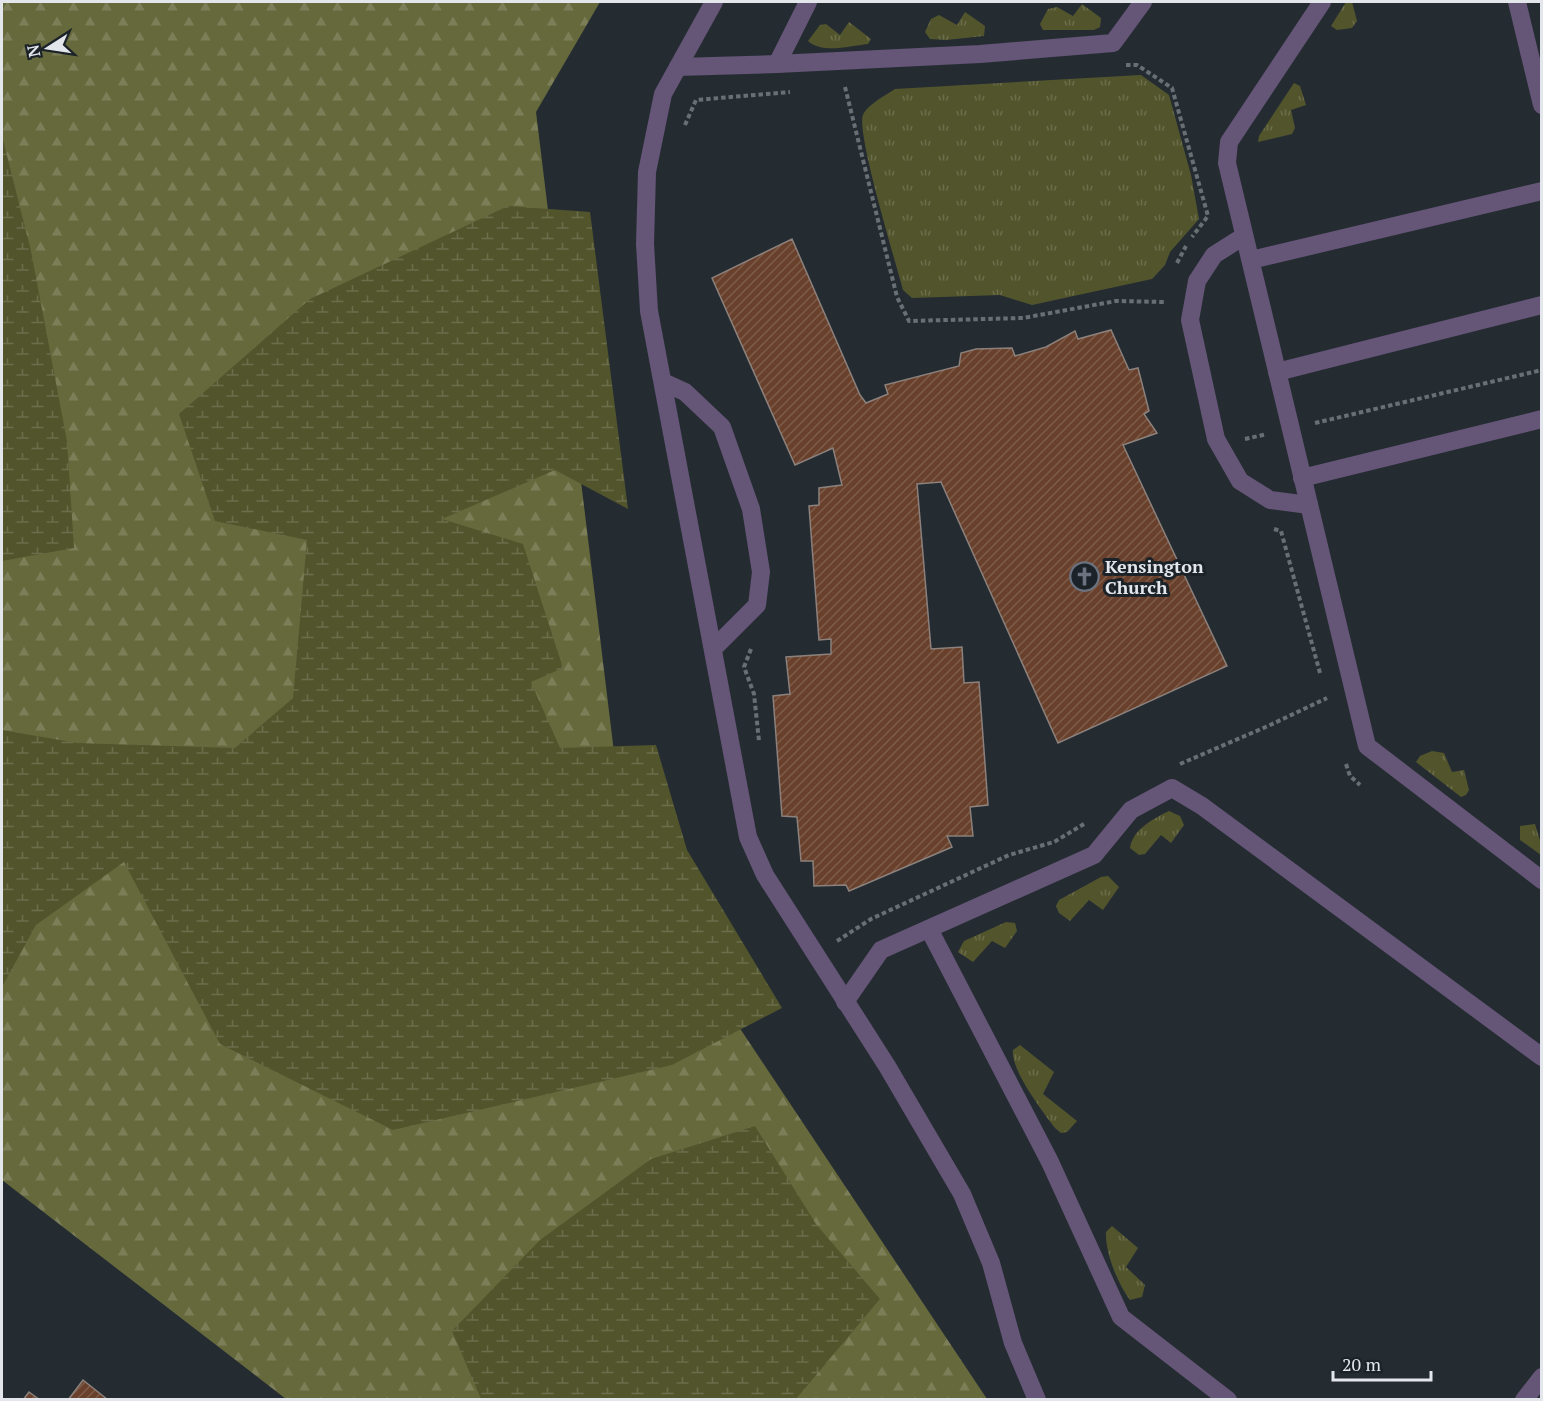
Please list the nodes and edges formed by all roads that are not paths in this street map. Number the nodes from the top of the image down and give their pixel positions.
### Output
1 (714, 2) edge
2 (808, 2) edge
3 (1143, 2) edge
4 (1322, 2) edge
5 (1517, 2) edge
6 (777, 64) junction
7 (678, 67) junction
8 (1542, 105) edge
9 (1542, 191) edge
10 (1244, 236) junction
11 (1251, 260) junction
12 (1542, 304) edge
13 (1277, 372) junction
14 (663, 382) junction
15 (1542, 419) edge
16 (1302, 478) junction
17 (1309, 505) junction
18 (713, 649) junction
19 (1542, 880) edge
20 (929, 928) junction
21 (845, 1002) junction
22 (1542, 1057) edge
23 (1037, 1400) edge
24 (1228, 1400) edge

1 - 7 lane
2 - 6 lane
3 - 6 lane
4 - 10 lane
5 - 8 lane
6 - 7 lane
7 - 14 lane
9 - 11 lane
10 - 11 lane
10 - 17 lane
11 - 13 lane
12 - 13 lane
13 - 16 lane
14 - 18 lane
14 - 18 lane
15 - 16 lane
16 - 17 lane
17 - 19 lane
18 - 21 lane
20 - 21 lane
20 - 22 lane
20 - 24 lane
21 - 23 lane

